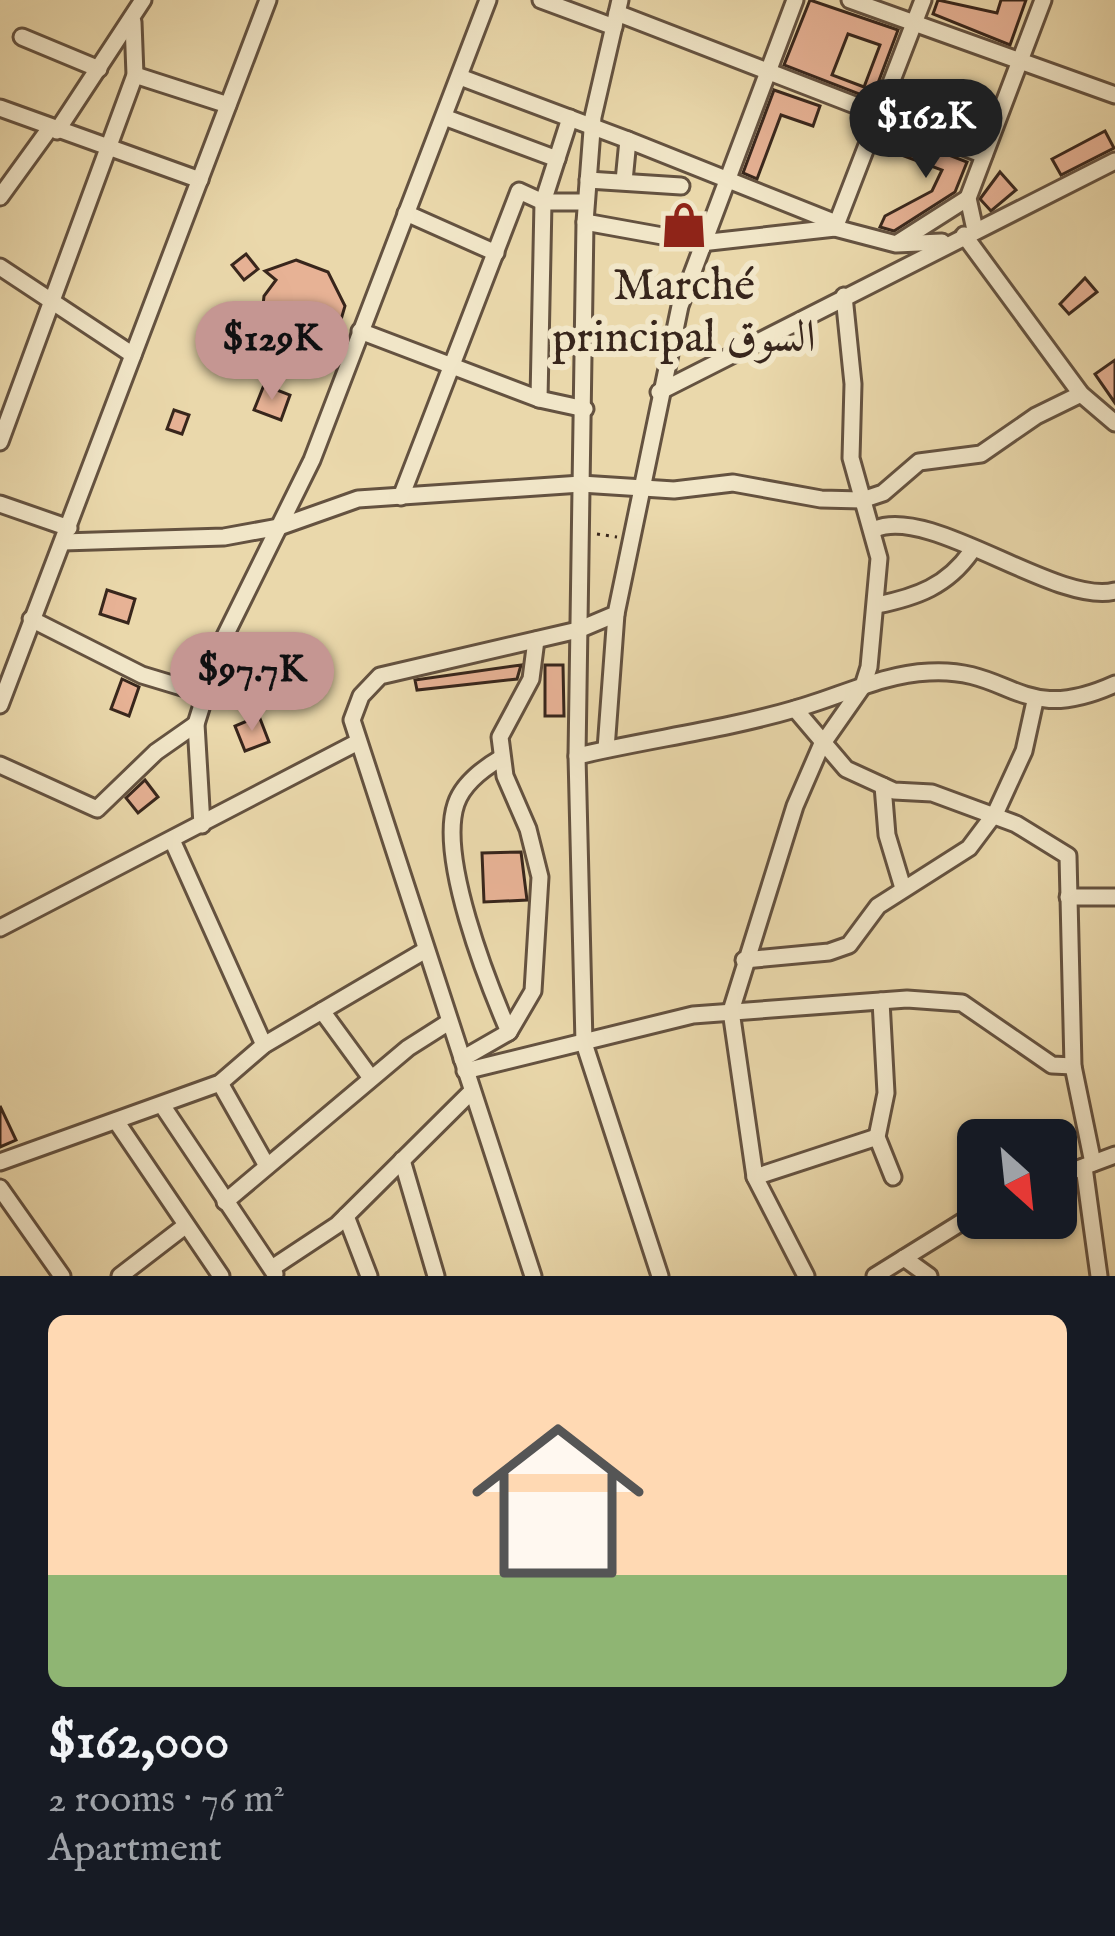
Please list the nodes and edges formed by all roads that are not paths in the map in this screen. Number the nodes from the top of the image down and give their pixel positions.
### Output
1 (143, 0) edge
2 (268, 0) edge
3 (488, 0) edge
4 (541, 0) edge
5 (795, 0) edge
6 (850, 0) edge
7 (923, 0) edge
8 (1043, 0) edge
9 (617, 13) edge
10 (133, 22) junction
11 (914, 24) junction
12 (22, 37) dead end
13 (1021, 57) junction
14 (99, 69) junction
15 (768, 73) junction
16 (135, 75) junction
17 (460, 76) junction
18 (1115, 95) edge
19 (228, 105) junction
20 (0, 108) edge
21 (878, 115) junction
22 (444, 117) junction
23 (570, 118) junction
24 (592, 126) junction
25 (54, 129) junction
26 (628, 140) junction
27 (108, 147) junction
28 (984, 155) junction
29 (557, 158) junction
30 (1115, 161) edge
31 (727, 178) junction
32 (200, 180) junction
33 (588, 180) junction
34 (624, 181) junction
35 (680, 186) dead end
36 (0, 197) edge
37 (968, 198) junction
38 (543, 202) junction
39 (586, 202) junction
40 (406, 213) junction
41 (585, 222) junction
42 (836, 226) junction
43 (964, 236) junction
44 (701, 243) junction
45 (896, 244) junction
46 (496, 253) junction
47 (0, 267) edge
48 (844, 296) junction
49 (54, 298) junction
50 (360, 331) junction
51 (133, 355) junction
52 (453, 369) junction
53 (0, 381) edge
54 (18, 391) junction
55 (659, 392) junction
56 (1081, 394) junction
57 (539, 399) junction
58 (585, 409) junction
59 (1113, 418) edge
60 (0, 442) edge
61 (581, 484) junction
62 (640, 488) junction
63 (401, 496) junction
64 (862, 500) junction
65 (0, 504) edge
66 (279, 527) junction
67 (874, 530) junction
68 (66, 535) junction
69 (971, 552) junction
70 (1115, 591) edge
71 (877, 604) junction
72 (616, 614) junction
73 (31, 619) junction
74 (578, 630) junction
75 (536, 640) junction
76 (1115, 684) edge
77 (862, 686) junction
78 (205, 694) junction
79 (1035, 701) junction
80 (0, 705) edge
81 (795, 710) junction
82 (196, 724) junction
83 (356, 743) junction
84 (820, 746) junction
85 (606, 749) junction
86 (577, 757) junction
87 (501, 758) junction
88 (0, 764) edge
89 (883, 786) junction
90 (993, 817) junction
91 (202, 825) junction
92 (172, 841) junction
93 (903, 888) junction
94 (1068, 897) junction
95 (1115, 897) edge
96 (0, 928) edge
97 (424, 952) junction
98 (744, 960) junction
99 (881, 1001) junction
100 (322, 1011) junction
101 (731, 1011) junction
102 (449, 1022) junction
103 (509, 1032) junction
104 (584, 1043) junction
105 (265, 1045) junction
106 (464, 1065) junction
107 (1073, 1066) junction
108 (371, 1078) junction
109 (220, 1083) junction
110 (472, 1091) junction
111 (161, 1105) junction
112 (116, 1121) junction
113 (877, 1137) junction
114 (1115, 1156) edge
115 (402, 1160) junction
116 (0, 1162) edge
117 (1089, 1165) junction
118 (267, 1166) junction
119 (1077, 1169) edge
120 (893, 1177) dead end
121 (755, 1178) junction
122 (0, 1188) edge
123 (225, 1202) junction
124 (346, 1216) junction
125 (957, 1225) edge
126 (185, 1226) junction
127 (904, 1258) junction
128 (274, 1272) edge
129 (62, 1276) edge
130 (120, 1276) edge
131 (221, 1276) edge
132 (369, 1276) edge
133 (436, 1276) edge
134 (533, 1276) edge
135 (660, 1276) edge
136 (806, 1276) edge
137 (875, 1276) edge
138 (928, 1276) edge
139 (1100, 1276) edge

1 - 10 street
2 - 19 street
3 - 17 street
4 - 9 street
5 - 15 street
6 - 11 street
7 - 11 street
8 - 13 street
9 - 15 street
9 - 24 street
10 - 14 street
10 - 16 street
11 - 13 street
11 - 21 street
12 - 14 street
13 - 18 street
13 - 28 street
14 - 25 street
15 - 21 street
15 - 31 street
16 - 19 street
16 - 27 street
17 - 22 street
17 - 23 street
19 - 32 street
20 - 25 street
21 - 28 street
21 - 42 street
22 - 29 street
22 - 40 street
23 - 24 street
23 - 29 street
24 - 26 street
24 - 33 street
25 - 27 street
25 - 36 street
26 - 31 street
26 - 34 street
27 - 32 street
27 - 49 street
28 - 37 street
29 - 38 street
30 - 43 street
31 - 42 street
31 - 44 street
32 - 51 street
33 - 34 street
33 - 39 street
34 - 35 street
37 - 43 street
37 - 45 street
38 - 39 street
38 - 46 street
38 - 57 street
39 - 41 street
40 - 46 street
40 - 50 street
41 - 44 street
41 - 58 street
42 - 44 street
42 - 45 street
43 - 45 street
43 - 48 street
43 - 56 street
44 - 55 street
46 - 52 street
47 - 49 street
48 - 55 street
48 - 64 street
49 - 51 street
49 - 54 street
50 - 52 street
50 - 66 street
51 - 68 street
52 - 57 street
52 - 63 street
53 - 54 street
54 - 60 street
55 - 62 street
56 - 59 street
56 - 64 street
57 - 58 street
58 - 61 street
61 - 62 street
61 - 63 street
61 - 74 street
62 - 64 street
62 - 72 street
63 - 66 street
64 - 67 street
65 - 68 street
66 - 68 street
66 - 78 street
67 - 69 street
67 - 71 street
68 - 73 street
69 - 70 street
69 - 71 street
71 - 77 street
72 - 74 street
72 - 85 street
73 - 78 street
73 - 80 street
74 - 75 street
74 - 86 street
75 - 83 street
75 - 87 street
76 - 79 street
77 - 79 street
77 - 81 street
77 - 84 street
78 - 82 street
79 - 90 street
81 - 84 street
81 - 85 street
82 - 88 street
82 - 91 street
83 - 91 street
83 - 97 street
84 - 89 street
84 - 98 street
85 - 86 street
86 - 104 street
87 - 103 street
87 - 103 street
89 - 90 street
89 - 93 street
90 - 93 street
90 - 94 street
91 - 92 street
92 - 96 street
92 - 105 street
93 - 98 street
94 - 95 street
94 - 107 street
97 - 100 street
97 - 102 street
98 - 101 street
99 - 101 street
99 - 107 street
99 - 113 street
100 - 105 street
100 - 108 street
101 - 104 street
101 - 121 street
102 - 106 street
102 - 108 street
103 - 106 street
104 - 106 street
104 - 135 street
105 - 109 street
106 - 110 street
107 - 117 street
108 - 118 street
109 - 111 street
109 - 118 street
110 - 115 street
110 - 134 street
111 - 112 street
111 - 123 street
112 - 116 street
112 - 126 street
113 - 120 street
113 - 121 street
114 - 117 street
115 - 124 street
115 - 133 street
117 - 119 street
117 - 139 street
118 - 123 street
121 - 136 street
122 - 129 street
123 - 128 street
124 - 128 street
124 - 132 street
125 - 127 street
126 - 130 street
126 - 131 street
127 - 137 street
127 - 138 street

